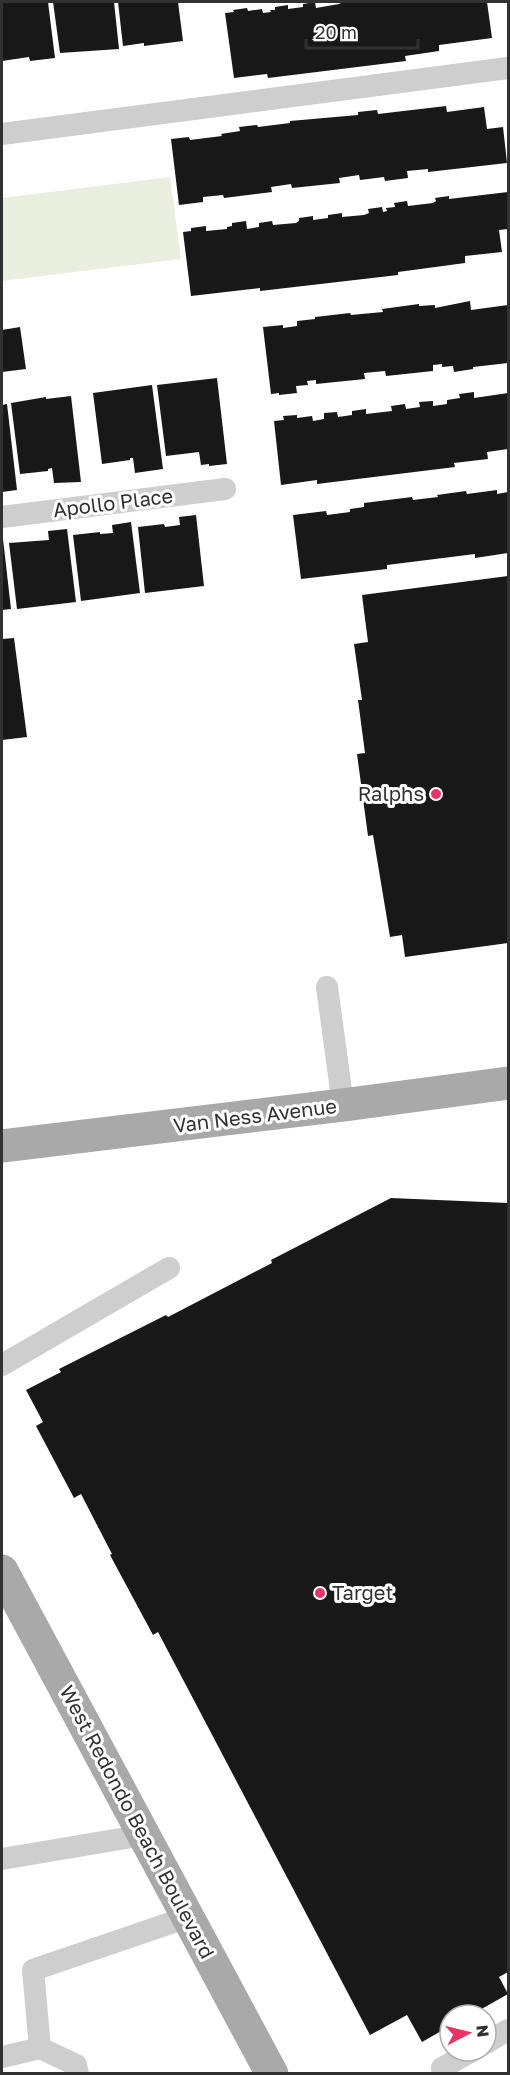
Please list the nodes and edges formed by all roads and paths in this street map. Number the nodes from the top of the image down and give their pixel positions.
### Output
1 (508, 68) edge
2 (2, 134) edge
3 (225, 489) dead end
4 (2, 517) edge
5 (327, 987) dead end
6 (508, 1083) edge
7 (343, 1105) junction
8 (2, 1146) edge
9 (168, 1268) dead end
10 (2, 1365) edge
11 (6, 1587) edge
12 (144, 1835) junction
13 (2, 1859) edge
14 (188, 1917) junction
15 (40, 2048) junction
16 (2, 2057) edge
17 (451, 2063) edge
18 (442, 2068) dead end
19 (78, 2073) edge
20 (272, 2073) edge

1 - 2 lane
3 - 4 lane, Apollo Place
5 - 7 lane
6 - 7 main road, Van Ness Avenue
7 - 8 main road, Van Ness Avenue
9 - 10 lane
11 - 12 main road, West Redondo Beach Boulevard
12 - 13 lane
12 - 14 main road, West Redondo Beach Boulevard
14 - 15 lane
14 - 20 main road, West Redondo Beach Boulevard
15 - 16 lane
15 - 19 lane
17 - 18 lane

